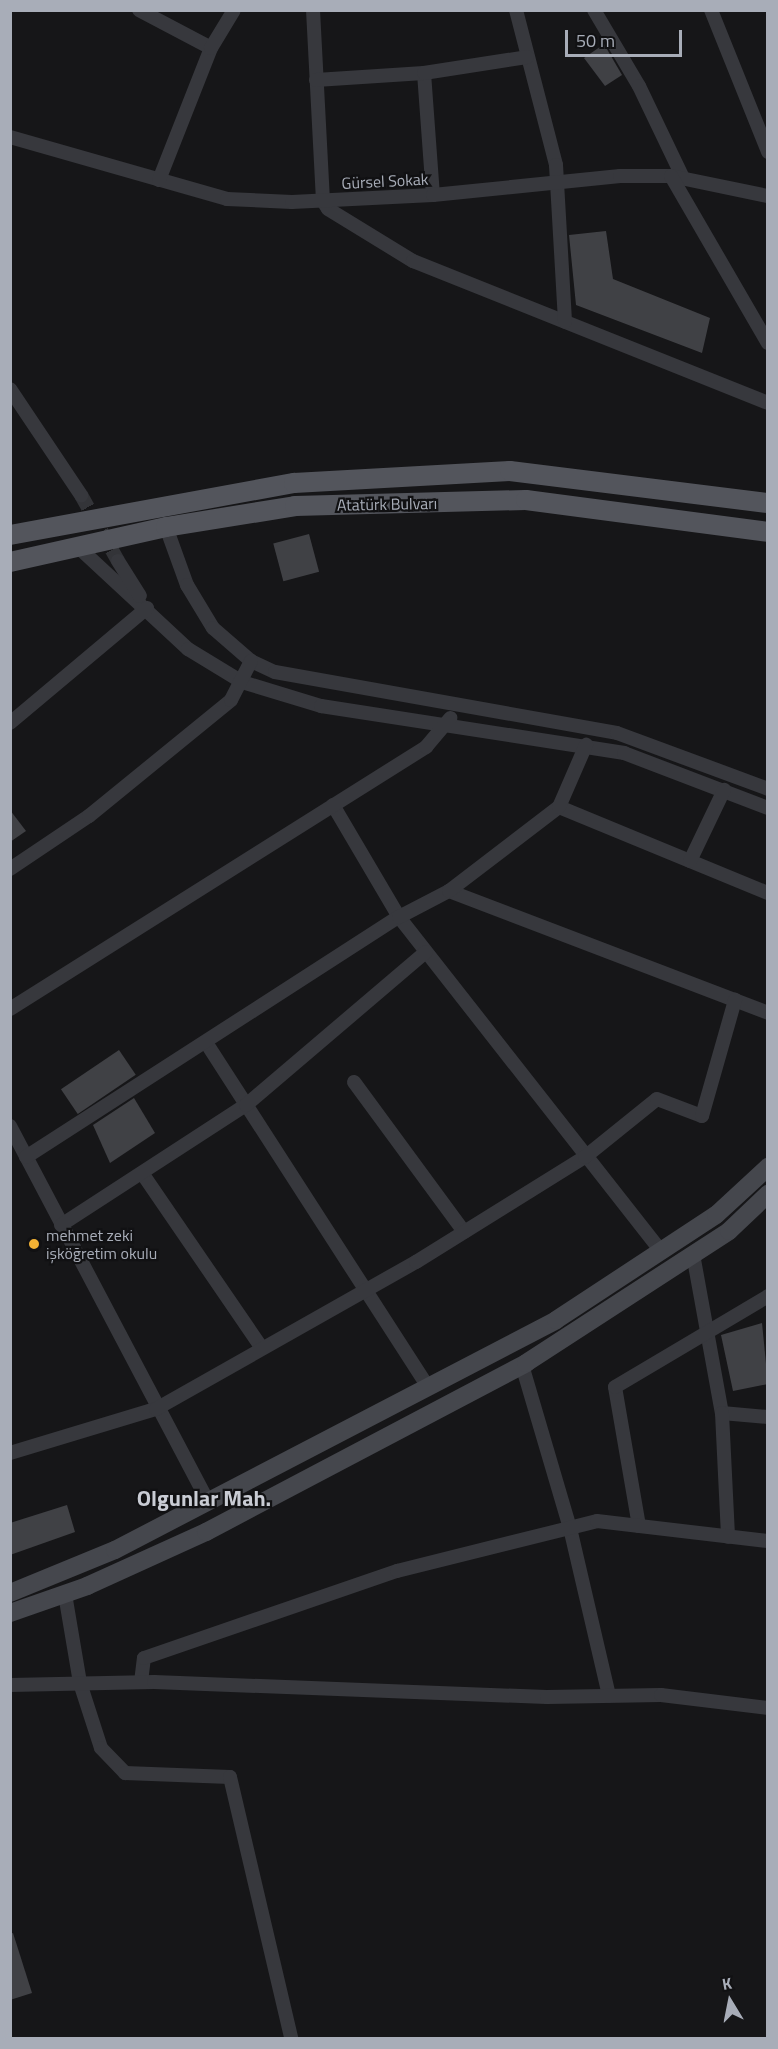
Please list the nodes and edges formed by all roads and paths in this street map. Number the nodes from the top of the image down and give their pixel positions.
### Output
1 (140, 10) edge
2 (234, 10) edge
3 (313, 10) edge
4 (516, 10) edge
5 (594, 10) edge
6 (711, 10) edge
7 (211, 48) junction
8 (527, 57) junction
9 (424, 73) junction
10 (316, 80) junction
11 (10, 137) edge
12 (768, 152) edge
13 (677, 177) junction
14 (159, 180) junction
15 (555, 185) junction
16 (433, 195) junction
17 (768, 196) edge
18 (323, 201) junction
19 (565, 322) junction
20 (768, 343) edge
21 (10, 388) edge
22 (768, 403) edge
23 (81, 495) tunnel mouth
24 (768, 503) edge
25 (166, 527) junction
26 (768, 532) edge
27 (10, 535) edge
28 (76, 545) junction
29 (118, 561) tunnel mouth
30 (10, 562) edge
31 (147, 608) junction
32 (251, 661) junction
33 (242, 682) junction
34 (455, 706) junction
35 (10, 723) edge
36 (447, 724) junction
37 (586, 745) junction
38 (768, 789) edge
39 (724, 790) junction
40 (333, 805) junction
41 (559, 807) junction
42 (768, 808) edge
43 (690, 861) junction
44 (10, 869) edge
45 (449, 891) junction
46 (768, 893) edge
47 (399, 917) junction
48 (426, 952) junction
49 (735, 1000) junction
50 (10, 1009) edge
51 (768, 1013) edge
52 (207, 1044) junction
53 (354, 1082) dead end
54 (246, 1105) junction
55 (10, 1126) edge
56 (26, 1157) junction
57 (585, 1157) junction
58 (768, 1167) edge
59 (142, 1173) junction
60 (768, 1194) edge
61 (61, 1225) junction
62 (464, 1232) junction
63 (661, 1251) junction
64 (693, 1254) junction
65 (364, 1291) junction
66 (768, 1296) edge
67 (706, 1330) junction
68 (262, 1348) junction
69 (522, 1365) junction
70 (429, 1388) junction
71 (156, 1409) junction
72 (722, 1413) junction
73 (768, 1417) edge
74 (10, 1453) edge
75 (209, 1503) junction
76 (639, 1526) junction
77 (570, 1528) junction
78 (728, 1537) junction
79 (768, 1541) edge
80 (10, 1593) edge
81 (65, 1594) junction
82 (10, 1613) edge
83 (141, 1682) junction
84 (80, 1683) junction
85 (10, 1685) edge
86 (609, 1696) junction
87 (768, 1708) edge
88 (291, 2038) edge

1 - 7 street
2 - 7 street
3 - 10 street
4 - 8 street
5 - 13 street
6 - 12 street
7 - 14 street
8 - 9 street
8 - 15 street
9 - 10 street
9 - 16 street
10 - 18 street
11 - 14 street, Gürsel Sokak
13 - 15 street, Gürsel Sokak
13 - 17 street, Gürsel Sokak
13 - 20 street
14 - 18 street, Gürsel Sokak
15 - 16 street, Gürsel Sokak
15 - 19 street
16 - 18 street, Gürsel Sokak
18 - 19 street
19 - 22 street
21 - 23 street
24 - 27 main road, Atatürk Bulvarı
25 - 26 main road, Atatürk Bulvarı
25 - 28 main road, Atatürk Bulvarı
25 - 32 street
28 - 30 main road, Atatürk Bulvarı
28 - 31 street
29 - 31 street
31 - 33 street
31 - 35 street
32 - 33 street
32 - 34 street
33 - 36 street
33 - 44 street
34 - 36 street
34 - 38 street
36 - 37 street
36 - 40 street
37 - 39 street
37 - 41 street
39 - 42 street
39 - 43 street
40 - 47 street
40 - 50 street
41 - 43 street
41 - 45 street
43 - 46 street
45 - 47 street
45 - 49 street
47 - 48 street
47 - 52 street
48 - 54 street
48 - 57 street
49 - 51 street
49 - 57 street
52 - 54 street
52 - 56 street
53 - 62 street
54 - 59 street
54 - 65 street
55 - 56 street
56 - 61 street
57 - 62 street
57 - 63 street
58 - 63 main road
59 - 61 street
59 - 68 street
60 - 64 main road
61 - 71 street
62 - 65 street
63 - 70 main road
64 - 67 street
64 - 69 main road
65 - 68 street
65 - 70 street
66 - 67 street
67 - 72 street
67 - 76 street
68 - 71 street
69 - 77 street
69 - 81 main road
70 - 75 main road
71 - 74 street
71 - 75 street
72 - 73 street
72 - 78 street
75 - 80 main road
76 - 77 street
76 - 78 street
77 - 83 street
77 - 86 street
78 - 79 street
81 - 82 main road
81 - 84 street
83 - 84 street
83 - 86 street
84 - 85 street
84 - 88 street
86 - 87 street

